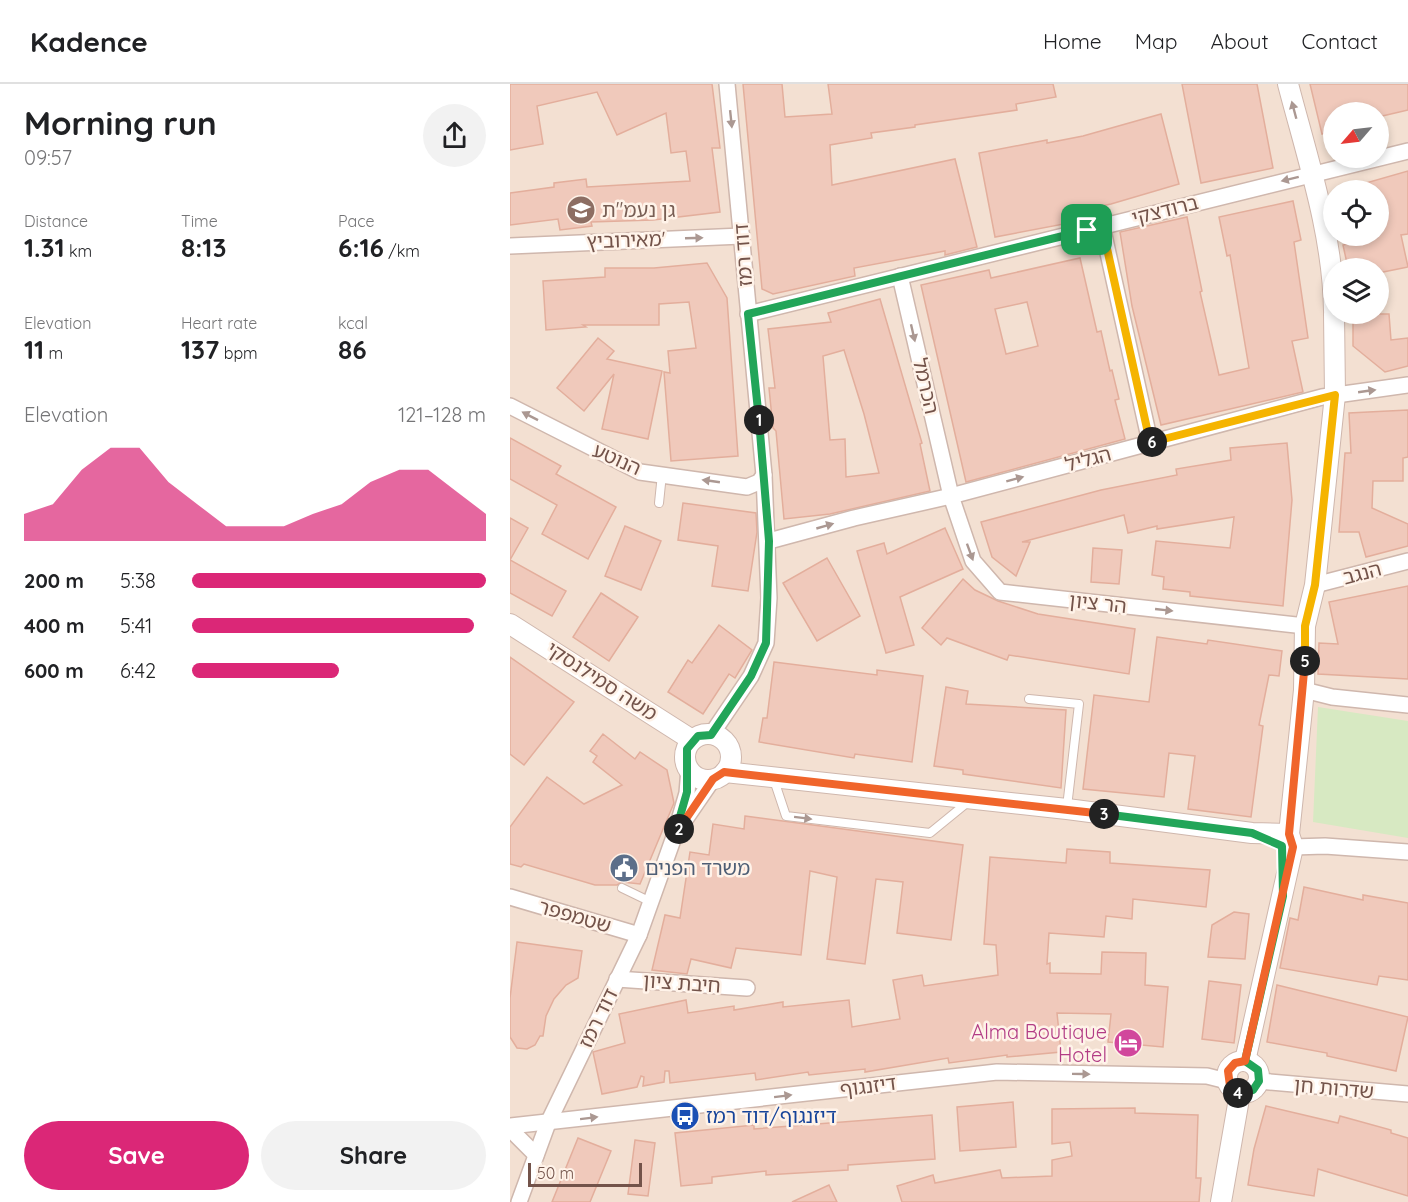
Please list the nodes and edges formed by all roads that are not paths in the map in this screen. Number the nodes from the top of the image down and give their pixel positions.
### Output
1 (727, 84) edge
2 (1288, 84) edge
3 (1408, 151) edge
4 (1312, 174) junction
5 (1102, 226) junction
6 (742, 236) junction
7 (510, 246) edge
8 (1328, 258) edge
9 (900, 276) junction
10 (748, 314) junction
11 (1334, 324) edge
12 (1408, 385) edge
13 (1335, 395) junction
14 (510, 406) edge
15 (1150, 442) junction
16 (662, 474) junction
17 (764, 475) junction
18 (951, 496) junction
19 (659, 502) dead end
20 (769, 541) junction
21 (1408, 561) edge
22 (1315, 585) junction
23 (510, 624) edge
24 (1305, 626) junction
25 (1304, 690) junction
26 (1029, 699) dead end
27 (1408, 705) edge
28 (701, 738) junction
29 (689, 769) junction
30 (719, 776) junction
31 (773, 776) junction
32 (972, 798) junction
33 (1067, 809) junction
34 (675, 834) junction
35 (1288, 843) junction
36 (1408, 852) edge
37 (622, 888) dead end
38 (510, 897) edge
39 (651, 902) junction
40 (639, 935) junction
41 (617, 979) junction
42 (747, 988) dead end
43 (1245, 1061) junction
44 (1259, 1081) junction
45 (1234, 1087) junction
46 (1408, 1094) edge
47 (548, 1123) junction
48 (510, 1127) edge
49 (536, 1155) junction
50 (519, 1202) edge
51 (1221, 1202) edge

1 -> 6 street, דוד רמז
4 -> 2 street
3 - 4 street, ברודצקי
4 -> 5 street, ברודצקי
4 - 8 street
5 - 9 street, ברודצקי
5 - 15 street
7 -> 6 street, מאירוביץ'
6 - 10 street, דוד רמז
9 - 10 street, ברודצקי
9 -> 18 street, הכרמל
10 - 17 street, דוד רמז
11 - 13 street
13 -> 12 street, הגליל
13 - 15 street, הגליל
13 - 22 street
16 -> 14 street, הנוטע
18 -> 15 street, הגליל
17 -> 16 street, הנוטע
16 - 19 lane
17 - 20 street, דוד רמז
20 -> 18 street, הגליל
18 -> 24 street, הר ציון
20 - 28 street, דוד רמז
21 - 22 street, הנגב
22 - 24 street
23 - 28 street, משה סמילנסקי
24 - 25 street
25 - 27 street
25 - 35 street
26 - 33 lane
28 - 29 street
28 - 30 street
29 - 30 street
29 - 34 street, דוד רמז
30 - 31 street
30 - 34 street, דוד רמז
31 - 32 street
31 -> 32 lane
32 - 33 street
33 - 35 street
34 - 39 street, דוד רמז
35 - 36 street
35 - 43 street
37 - 39 lane
38 - 40 street, שטמפפר
39 - 40 street, דוד רמז
40 - 41 street, דוד רמז
41 - 42 street, חיבת ציון
41 - 47 street, דוד רמז
43 - 44 street
43 - 45 street
44 - 45 street
44 - 46 street, שדרות חן
47 -> 45 street, דיזנגוף
45 - 51 street
47 - 48 street, דיזנגוף
47 - 49 street, דוד רמז
48 - 49 street
49 - 50 street, דוד רמז

